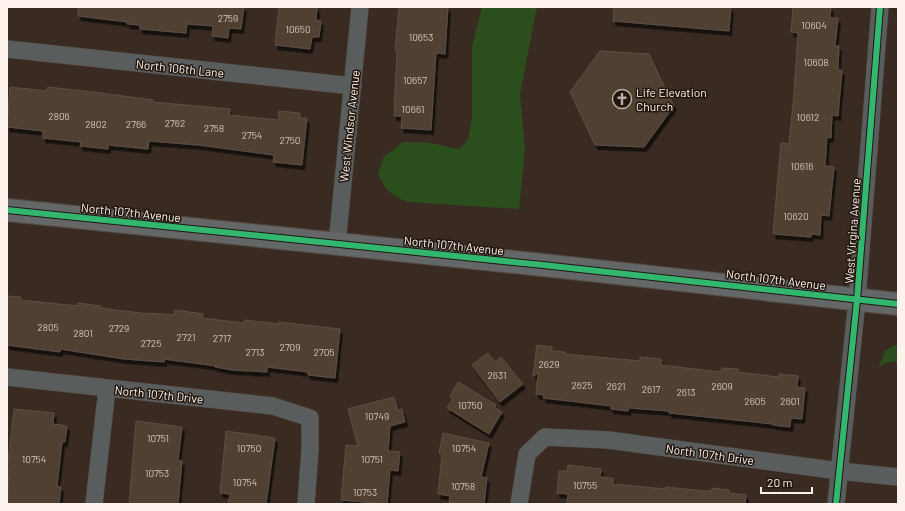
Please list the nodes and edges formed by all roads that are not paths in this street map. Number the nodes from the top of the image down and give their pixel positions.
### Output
1 (360, 7) edge
2 (880, 7) edge
3 (7, 49) edge
4 (353, 86) junction
5 (7, 210) edge
6 (337, 244) junction
7 (857, 300) junction
8 (898, 304) edge
9 (7, 377) edge
10 (107, 389) junction
11 (839, 471) junction
12 (898, 477) edge
13 (94, 504) edge
14 (306, 504) edge
15 (519, 504) edge
16 (836, 504) edge

1 - 4 street, West Windsor Avenue
2 - 7 street, West Virgina Avenue
3 - 4 street, North 106th Lane
4 - 6 street, West Windsor Avenue
5 - 6 main road, North 107th Avenue
6 - 7 main road, North 107th Avenue
7 - 8 main road, North 107th Avenue
7 - 11 street, West Virgina Avenue
9 - 10 street, North 107th Drive
10 - 13 street
10 - 14 street, North 107th Drive
11 - 12 street, North 107th Drive
11 - 15 street, North 107th Drive
11 - 16 street, West Virgina Avenue

